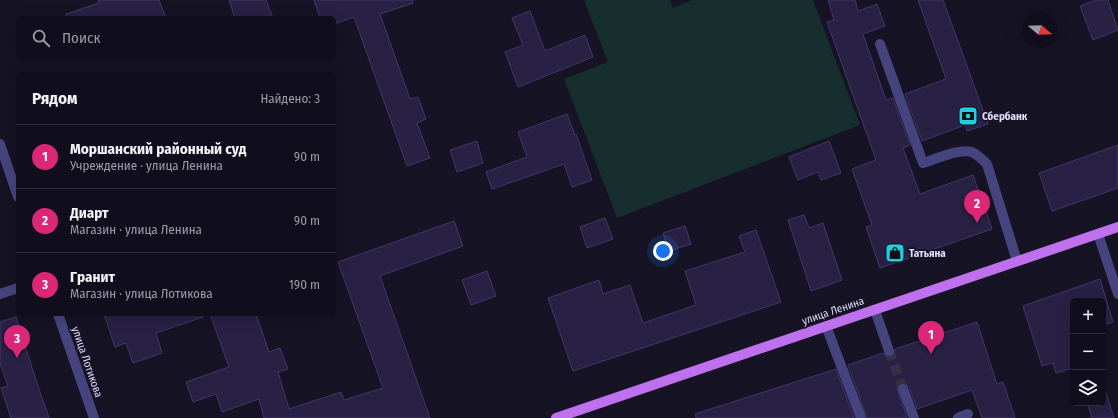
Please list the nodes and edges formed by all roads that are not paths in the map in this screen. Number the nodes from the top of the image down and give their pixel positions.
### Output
1 (880, 44) dead end
2 (0, 144) edge
3 (3, 166) edge
4 (16, 193) edge
5 (1118, 227) edge
6 (1098, 234) junction
7 (1017, 261) junction
8 (16, 289) edge
9 (0, 294) edge
10 (1118, 294) edge
11 (875, 310) junction
12 (59, 316) edge
13 (826, 326) junction
14 (889, 351) tunnel mouth
15 (903, 389) tunnel mouth
16 (968, 414) dead end
17 (94, 418) edge
18 (556, 418) edge
19 (861, 418) edge
20 (914, 418) edge
21 (958, 418) edge

1 - 7 street
2 - 3 street
3 - 4 street
5 - 6 main road, улица Ленина
6 - 7 main road, улица Ленина
6 - 10 street
7 - 11 main road, улица Ленина
8 - 9 street
11 - 13 main road, улица Ленина
11 - 14 street
12 - 17 street, улица Лотикова
13 - 18 main road, улица Ленина
13 - 19 street
15 - 20 street
16 - 21 street

